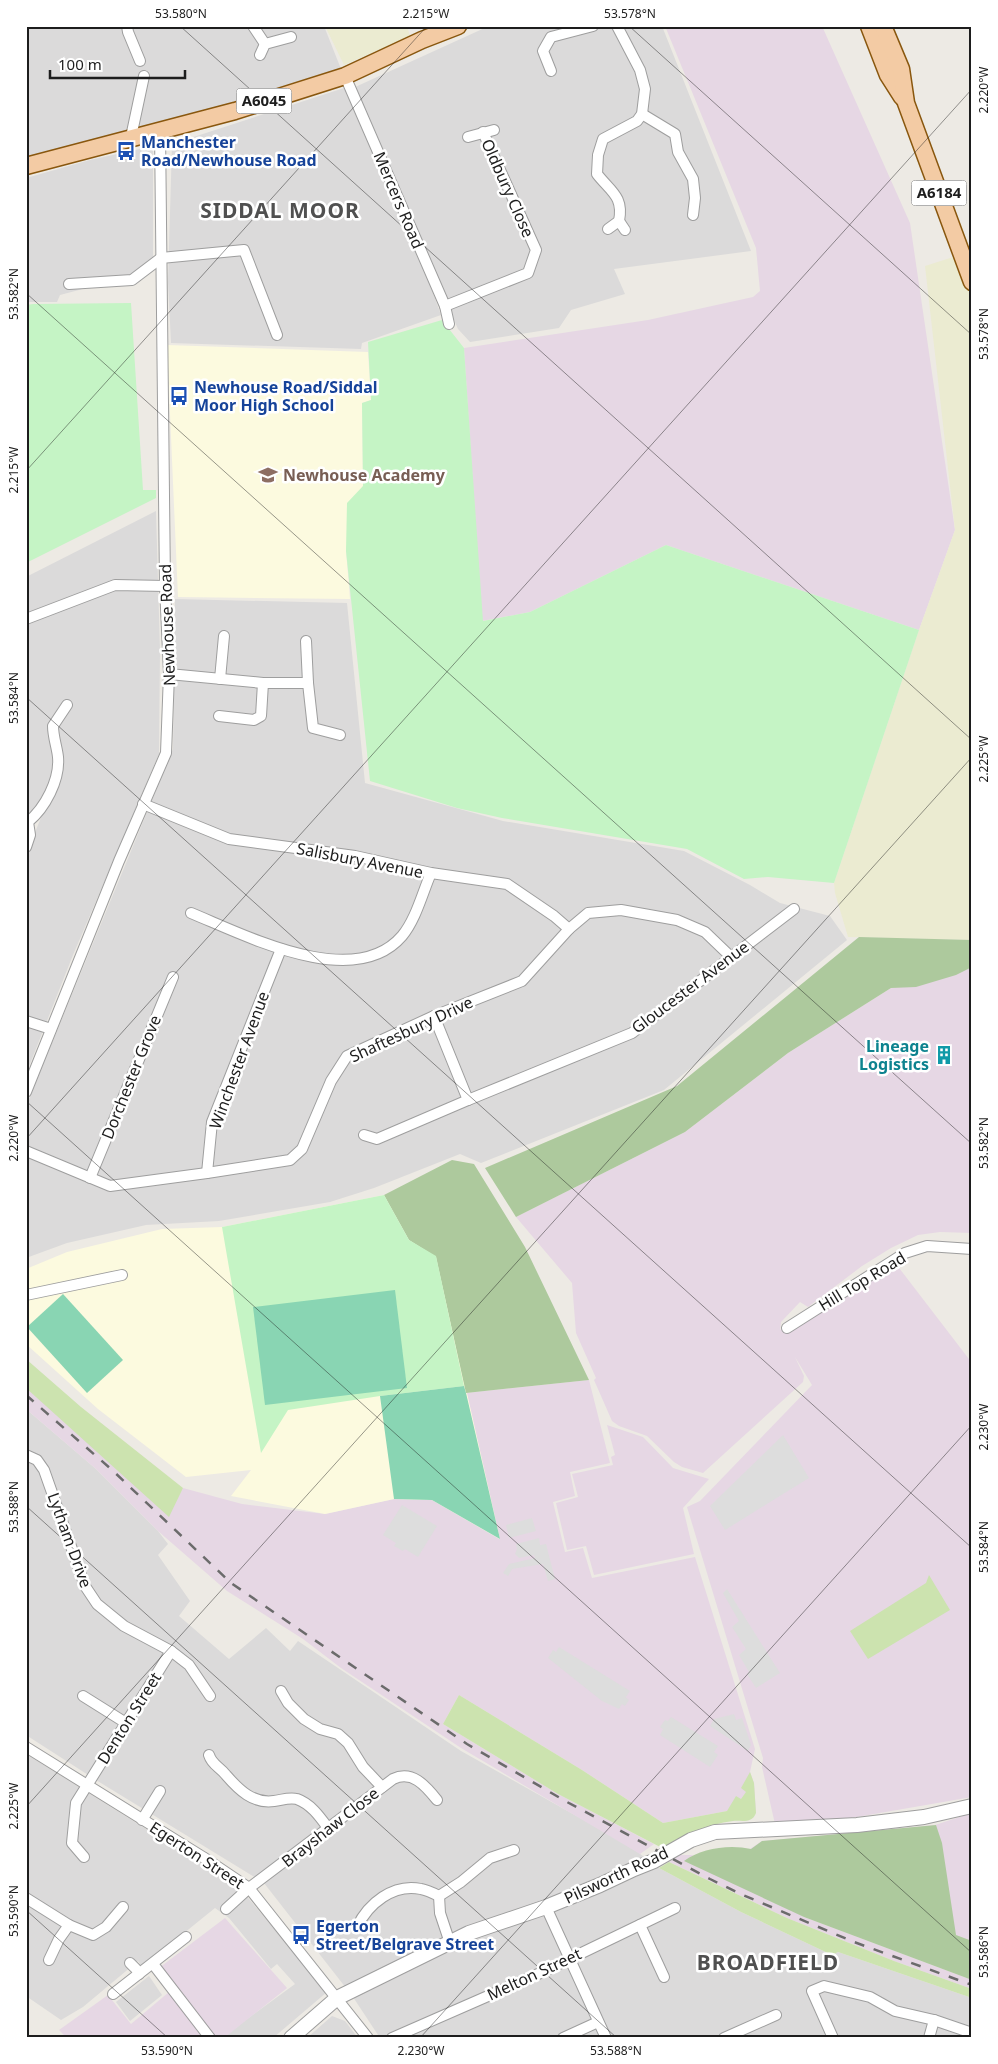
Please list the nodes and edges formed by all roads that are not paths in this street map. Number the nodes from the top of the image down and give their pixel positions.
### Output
1 (127, 26) edge
2 (253, 26) edge
3 (458, 26) edge
4 (593, 26) edge
5 (617, 26) edge
6 (869, 26) edge
7 (883, 26) edge
8 (292, 37) dead end
9 (265, 44) junction
10 (260, 55) dead end
11 (140, 61) dead end
12 (551, 72) dead end
13 (144, 76) dead end
14 (345, 76) junction
15 (906, 103) junction
16 (642, 114) junction
17 (160, 130) junction
18 (494, 130) dead end
19 (483, 132) junction
20 (131, 137) junction
21 (468, 137) dead end
22 (26, 166) edge
23 (693, 215) dead end
24 (619, 220) junction
25 (608, 228) dead end
26 (625, 230) dead end
27 (161, 258) junction
28 (972, 282) edge
29 (69, 284) dead end
30 (445, 306) junction
31 (449, 324) dead end
32 (277, 335) dead end
33 (165, 586) junction
34 (26, 619) edge
35 (224, 636) dead end
36 (306, 641) dead end
37 (169, 674) junction
38 (220, 679) junction
39 (263, 683) junction
40 (308, 684) junction
41 (67, 705) dead end
42 (220, 716) dead end
43 (42, 727) dead end
44 (53, 731) junction
45 (340, 735) dead end
46 (143, 804) junction
47 (27, 822) edge
48 (26, 847) edge
49 (431, 873) junction
50 (794, 909) dead end
51 (191, 913) dead end
52 (569, 929) junction
53 (280, 949) junction
54 (730, 956) junction
55 (172, 977) dead end
56 (434, 1016) junction
57 (26, 1021) edge
58 (51, 1029) junction
59 (26, 1092) edge
60 (468, 1100) junction
61 (364, 1135) dead end
62 (26, 1151) edge
63 (207, 1173) junction
64 (90, 1178) junction
65 (972, 1249) edge
66 (122, 1275) dead end
67 (26, 1295) edge
68 (787, 1328) dead end
69 (26, 1455) edge
70 (171, 1651) junction
71 (281, 1691) dead end
72 (83, 1696) dead end
73 (210, 1696) dead end
74 (126, 1723) junction
75 (26, 1747) edge
76 (209, 1755) dead end
77 (87, 1785) junction
78 (382, 1787) junction
79 (160, 1791) dead end
80 (437, 1800) dead end
81 (972, 1806) edge
82 (142, 1820) junction
83 (328, 1828) junction
84 (514, 1850) dead end
85 (84, 1857) dead end
86 (249, 1888) junction
87 (439, 1896) junction
88 (26, 1898) edge
89 (123, 1906) dead end
90 (546, 1907) junction
91 (674, 1908) dead end
92 (226, 1909) dead end
93 (69, 1925) junction
94 (640, 1925) junction
95 (357, 1927) dead end
96 (186, 1937) dead end
97 (450, 1943) junction
98 (570, 1959) junction
99 (49, 1960) dead end
100 (130, 1963) dead end
101 (153, 1964) junction
102 (139, 1974) junction
103 (664, 1977) dead end
104 (114, 1994) dead end
105 (337, 1998) junction
106 (776, 2015) dead end
107 (934, 2020) junction
108 (598, 2022) junction
109 (972, 2033) edge
110 (729, 2037) edge
111 (210, 2038) edge
112 (291, 2038) edge
113 (368, 2038) edge
114 (392, 2038) edge
115 (563, 2038) edge
116 (606, 2038) edge
117 (833, 2038) edge
118 (929, 2038) edge

1 - 11 street
2 - 9 street
3 - 14 main road, A6045
4 - 12 street
5 - 16 street
6 - 15 main road, A6184
7 - 15 main road, A6184
8 - 9 street
9 - 10 street
13 - 20 street
14 - 17 main road, A6045
14 - 30 street, Mercers Road
15 - 28 main road, A6184
16 - 23 street
16 - 24 street
17 - 20 main road, A6045
17 - 27 street, Newhouse Road
18 - 19 street
19 - 21 street
19 - 30 street, Oldbury Close
20 - 22 main road, A6045
24 - 25 street
24 - 26 street
27 - 29 street
27 - 32 street
27 - 33 street, Newhouse Road
30 - 31 street, Mercers Road
33 - 34 street
33 - 37 street, Newhouse Road
35 - 38 street
36 - 40 street
37 - 38 street
37 - 46 street, Newhouse Road
38 - 39 street
39 - 40 street
39 - 42 street
40 - 45 street
41 - 44 street
43 - 44 street
44 - 47 street
46 - 49 street, Salisbury Avenue
46 - 58 street, Newhouse Road
47 - 48 street
49 - 52 street, Salisbury Avenue
49 - 53 street
50 - 54 street, Gloucester Avenue
51 - 53 street
52 - 54 street, Shaftesbury Drive
52 - 56 street, Shaftesbury Drive
53 - 63 street, Winchester Avenue
54 - 60 street, Gloucester Avenue
55 - 64 street, Dorchester Grove
56 - 60 street
56 - 63 street, Shaftesbury Drive
57 - 58 street
58 - 59 street, Newhouse Road
60 - 61 street, Gloucester Avenue
62 - 64 street, Shaftesbury Drive
63 - 64 street, Shaftesbury Drive
65 - 68 street, Hill Top Road
66 - 67 street
69 - 70 street, Lytham Drive
70 - 73 street, Lytham Drive
70 - 74 street, Denton Street
71 - 78 street
72 - 74 street
74 - 77 street, Denton Street
75 - 77 street, Egerton Street
76 - 83 street
77 - 82 street, Egerton Street
77 - 85 street, Denton Street
78 - 80 street, Brayshaw Close
78 - 83 street, Brayshaw Close
79 - 82 street
81 - 90 street, Pilsworth Road
82 - 86 street, Egerton Street
83 - 86 street, Brayshaw Close
84 - 87 street
86 - 92 street, Brayshaw Close
86 - 105 street, Egerton Street
87 - 95 street
87 - 97 street
88 - 93 street
89 - 93 street
90 - 97 street, Pilsworth Road
90 - 98 street
91 - 94 street, Melton Street
93 - 99 street
94 - 98 street, Melton Street
94 - 103 street
96 - 101 street
97 - 105 street, Pilsworth Road
98 - 108 street
98 - 114 street, Melton Street
100 - 102 street
101 - 102 street
101 - 111 street
102 - 104 street
105 - 112 street, Pilsworth Road
105 - 113 street, Egerton Street
106 - 110 street
107 - 109 street
107 - 117 street
107 - 118 street
108 - 115 street
108 - 116 street

